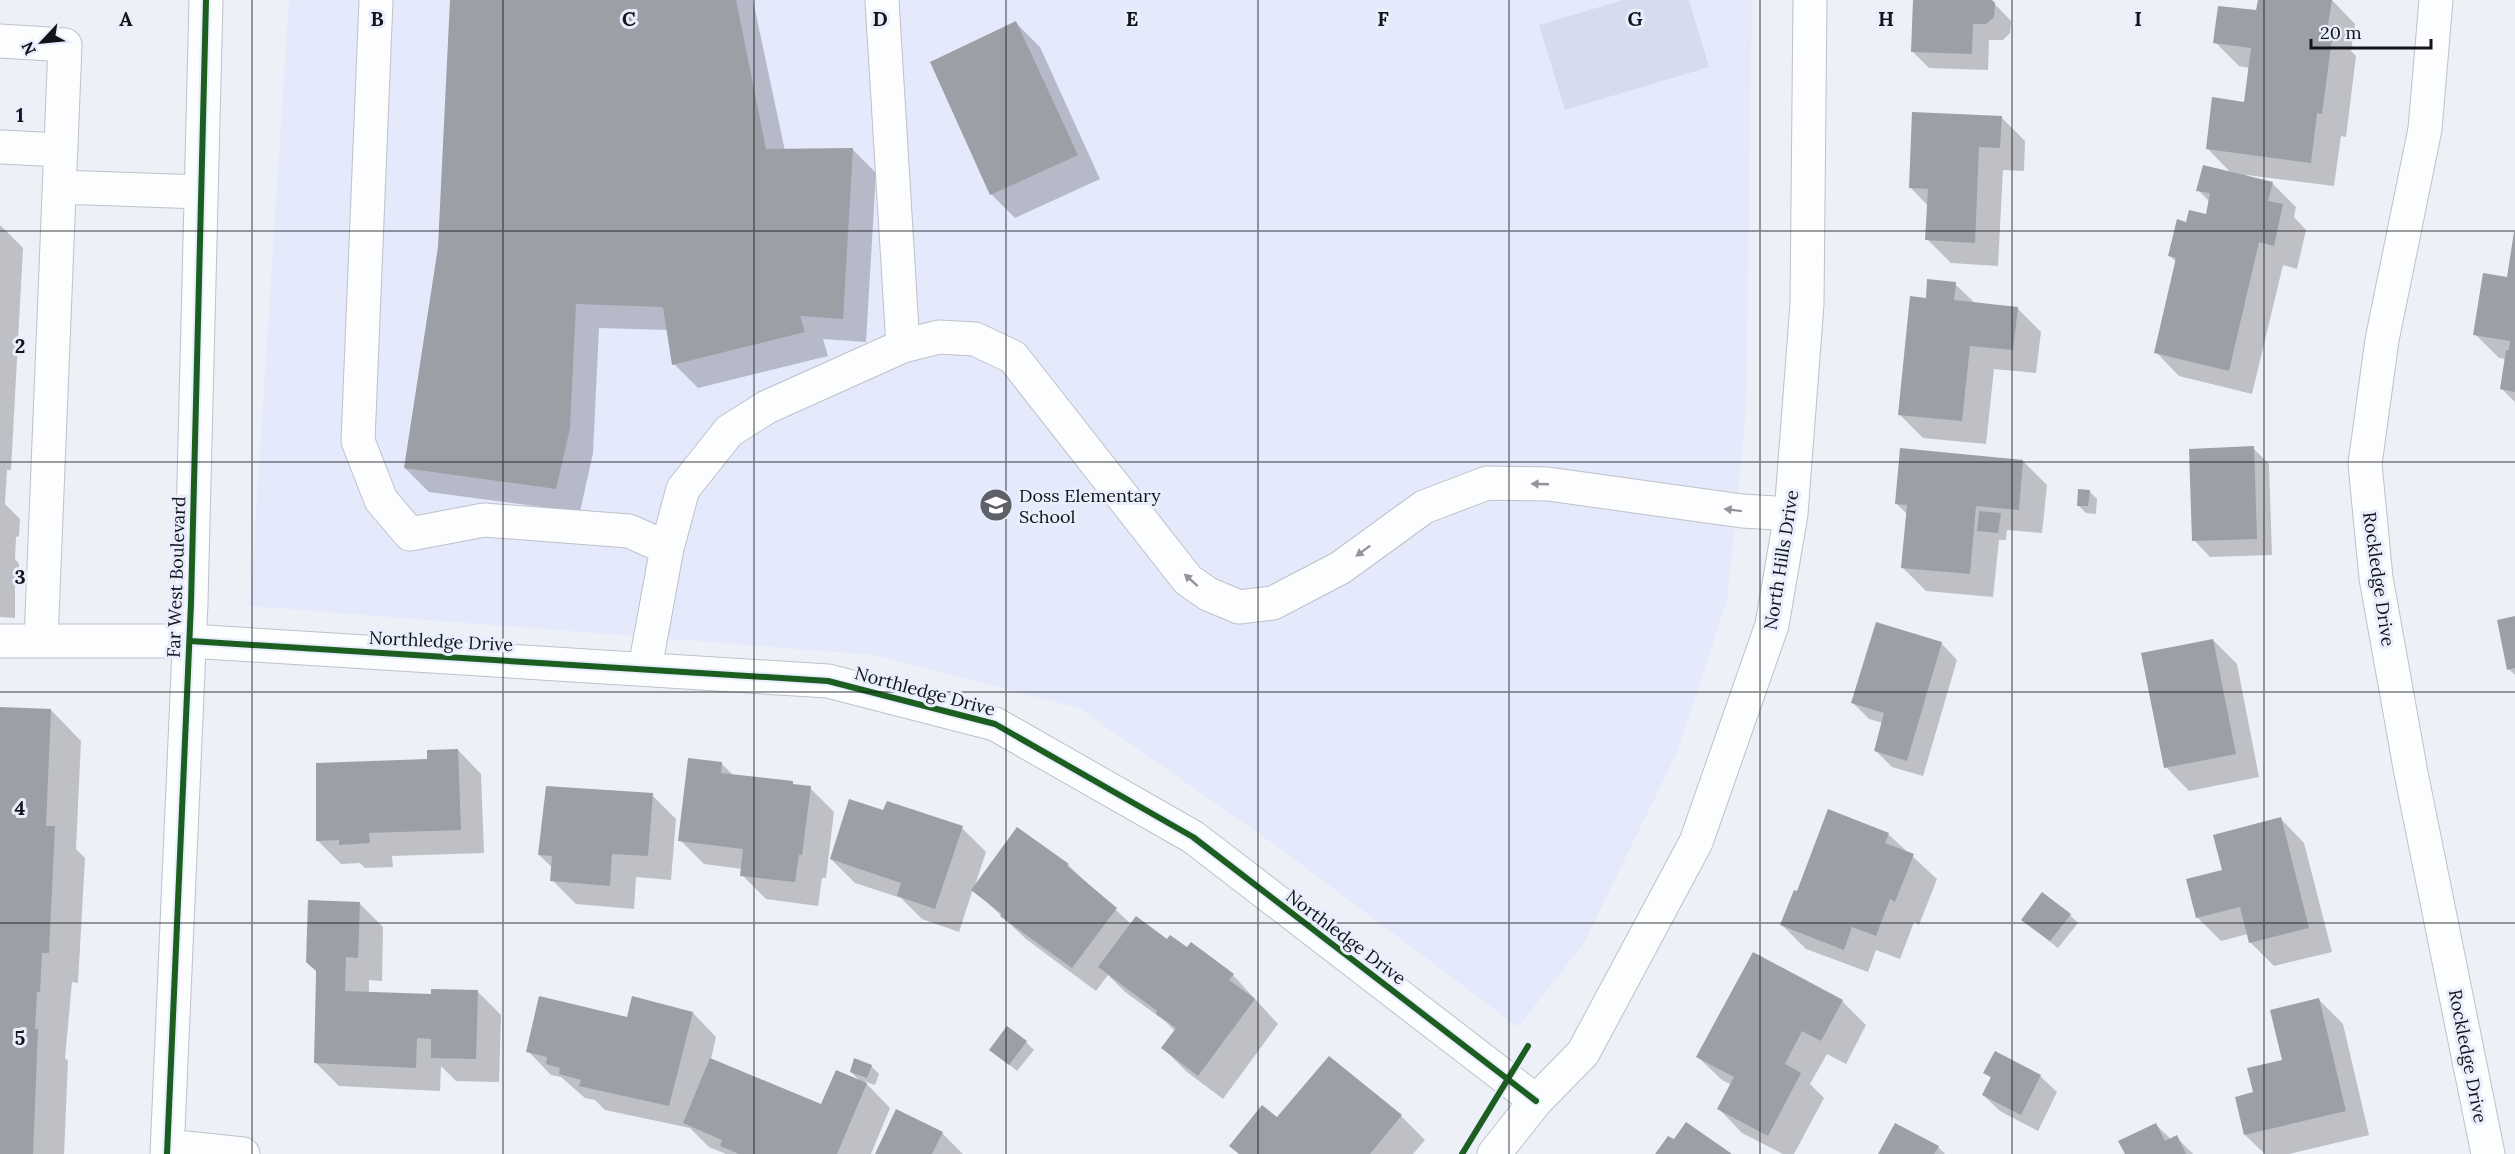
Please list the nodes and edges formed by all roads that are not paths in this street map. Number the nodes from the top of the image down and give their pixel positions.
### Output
1 (206, 0) edge
2 (376, 0) edge
3 (882, 0) edge
4 (1810, 0) edge
5 (2436, 0) edge
6 (0, 41) edge
7 (0, 147) edge
8 (61, 150) junction
9 (60, 188) junction
10 (201, 192) junction
11 (903, 346) junction
12 (1791, 514) junction
13 (667, 548) junction
14 (0, 641) edge
15 (41, 641) junction
16 (190, 641) junction
17 (645, 668) junction
18 (1536, 1101) junction
19 (168, 1150) edge
20 (243, 1154) edge
21 (1494, 1154) edge
22 (2488, 1154) edge

1 - 10 street, Far West Boulevard
2 - 13 street
3 - 11 street
4 - 12 street, North Hills Drive
5 - 22 street, Rockledge Drive
6 - 8 street
7 - 8 street
8 - 9 street
9 - 10 street
9 - 15 street
10 - 16 street, Far West Boulevard
12 -> 11 street
11 - 13 street
12 - 18 street, North Hills Drive
13 - 17 street
14 - 15 street, Northledge Drive
15 - 16 street, Northledge Drive
16 - 17 street, Northledge Drive
16 - 19 street, Far West Boulevard
17 - 18 street, Northledge Drive
18 - 21 street, North Hills Drive
19 - 20 street

